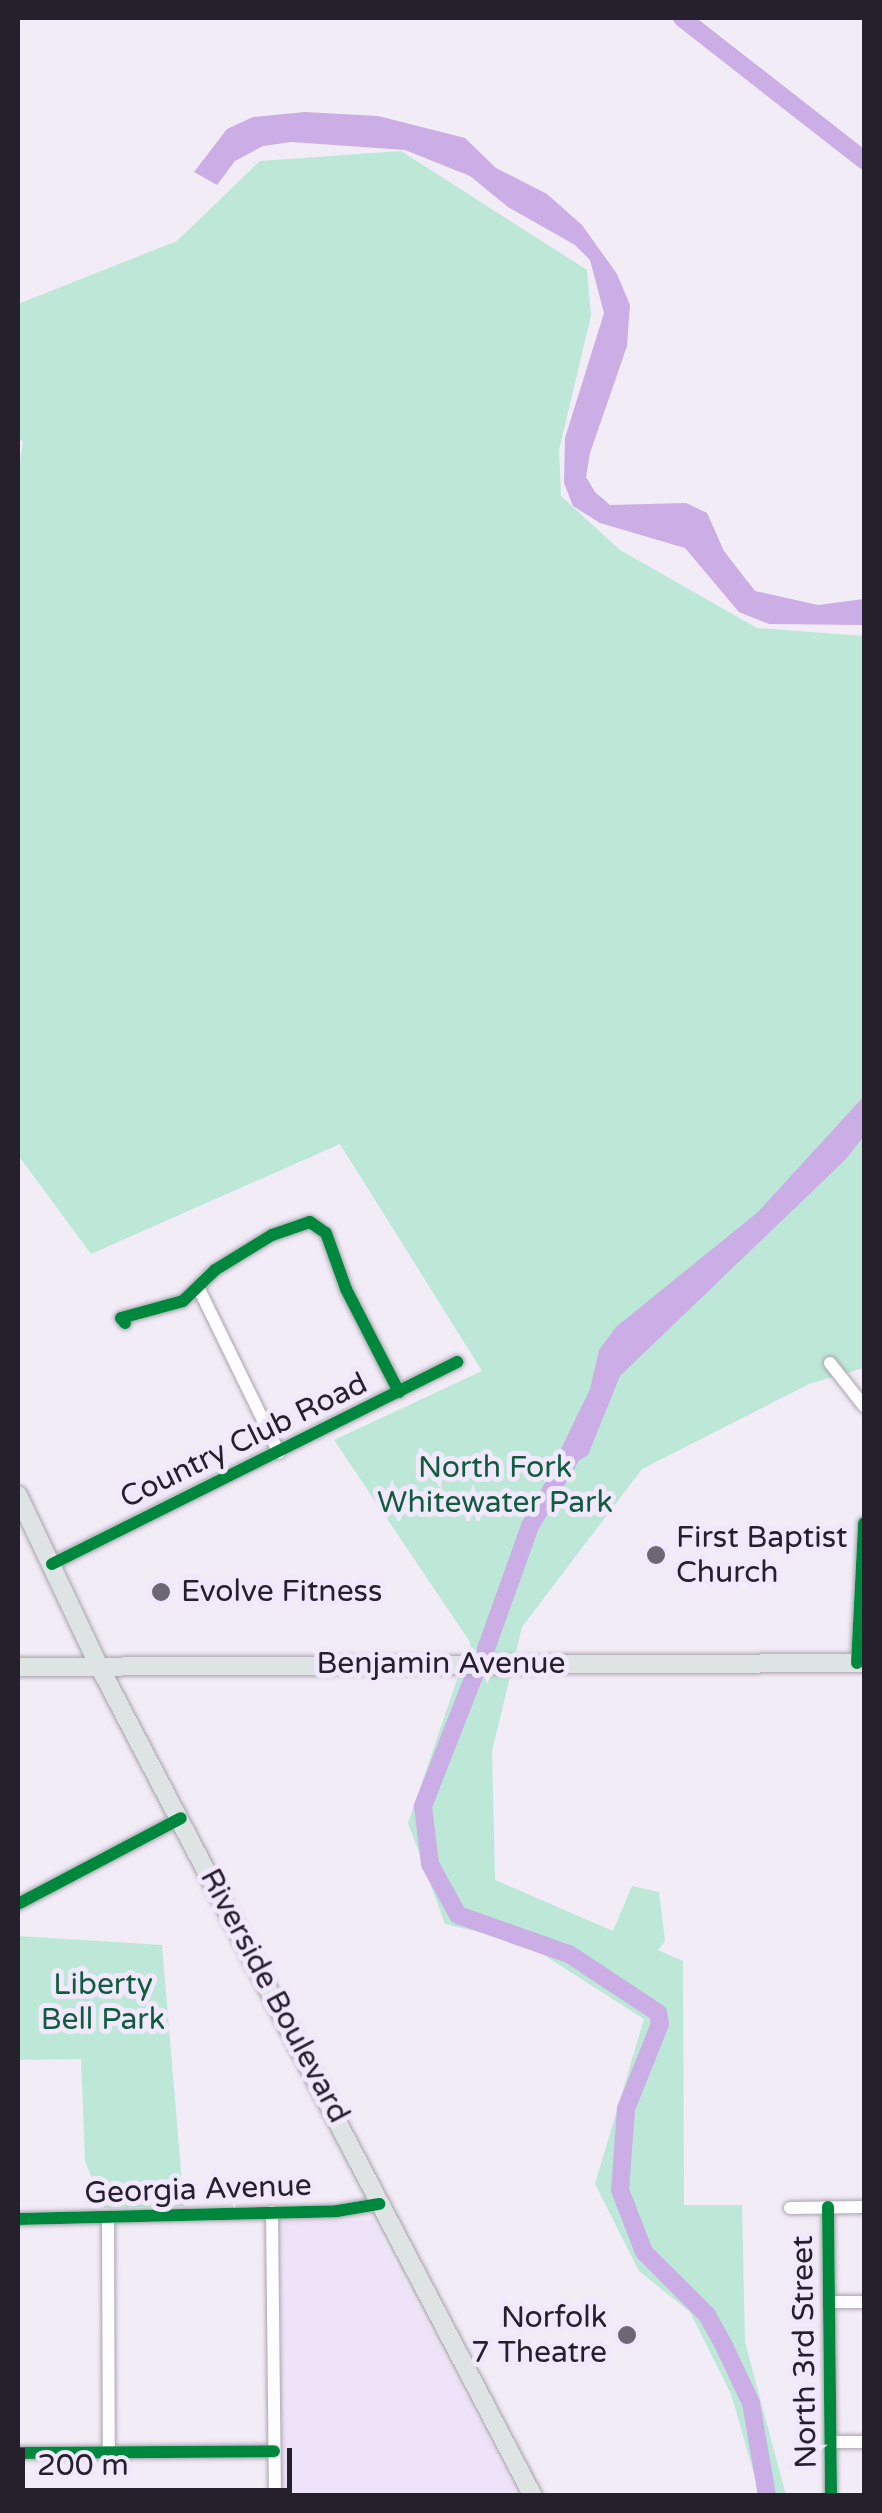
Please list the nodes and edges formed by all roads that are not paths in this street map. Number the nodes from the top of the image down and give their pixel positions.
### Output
1 (200, 1291) junction
2 (124, 1323) dead end
3 (458, 1362) dead end
4 (830, 1363) dead end
5 (399, 1392) junction
6 (864, 1406) edge
7 (279, 1452) junction
8 (18, 1495) edge
9 (864, 1522) edge
10 (52, 1564) junction
11 (861, 1663) edge
12 (99, 1666) junction
13 (18, 1667) edge
14 (181, 1818) junction
15 (18, 1904) edge
16 (379, 2204) junction
17 (828, 2207) junction
18 (864, 2207) edge
19 (790, 2208) dead end
20 (272, 2212) junction
21 (108, 2218) junction
22 (18, 2219) edge
23 (829, 2302) junction
24 (864, 2302) edge
25 (832, 2442) junction
26 (864, 2442) edge
27 (274, 2450) junction
28 (109, 2452) junction
29 (18, 2453) edge
30 (275, 2496) edge
31 (533, 2496) edge
32 (831, 2496) edge

1 - 2 street
1 - 5 street
1 - 7 street
3 - 5 street, Country Club Road
4 - 6 street
5 - 7 street, Country Club Road
7 - 10 street, Country Club Road
8 - 10 main road, Riverside Boulevard
9 - 11 street
10 - 12 main road, Riverside Boulevard
11 - 12 main road, Benjamin Avenue
12 - 13 main road, Benjamin Avenue
12 - 14 main road, Riverside Boulevard
14 - 15 street
14 - 16 main road, Riverside Boulevard
16 - 20 street, Georgia Avenue
16 - 31 main road, Riverside Boulevard
17 - 18 street
17 - 19 street
17 - 23 street, North 3rd Street
20 - 21 street, Georgia Avenue
20 - 27 street
21 - 22 street, Georgia Avenue
21 - 28 street
23 - 24 street
23 - 25 street, North 3rd Street
25 - 26 street
25 - 32 street, North 3rd Street
27 - 28 street
27 - 30 street
28 - 29 street

